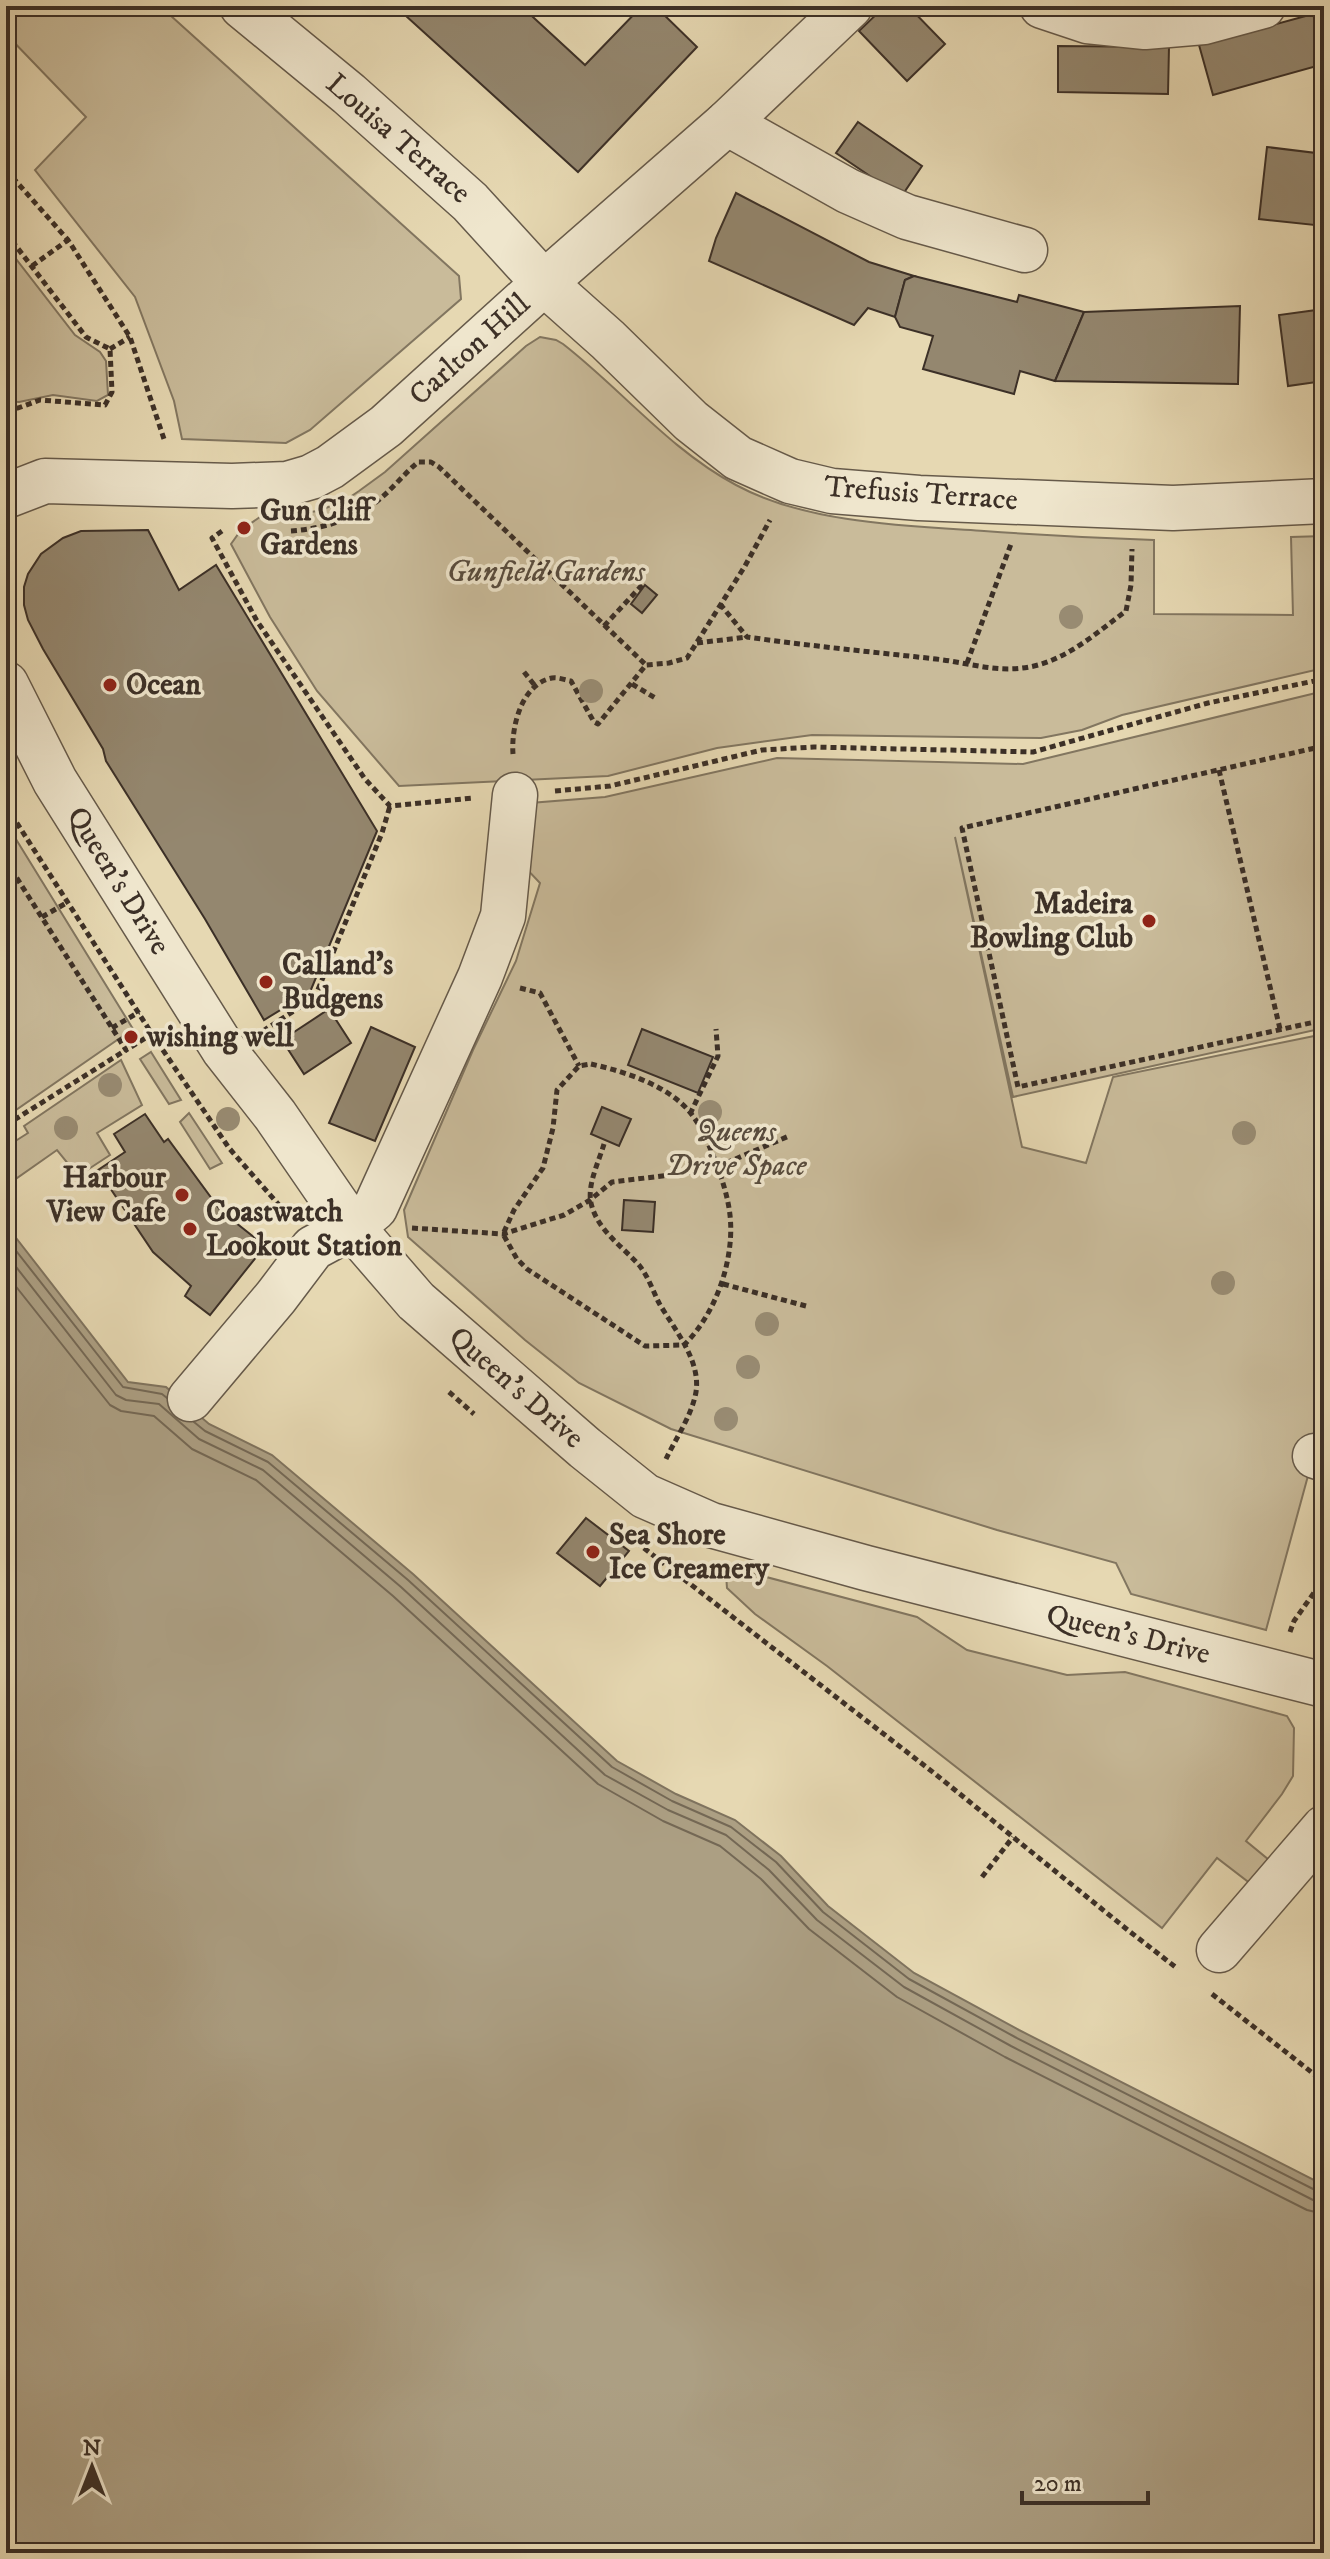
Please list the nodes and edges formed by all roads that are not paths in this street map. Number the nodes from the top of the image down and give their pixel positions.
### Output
1 (242, 6) edge
2 (850, 6) edge
3 (1042, 6) edge
4 (1263, 6) edge
5 (727, 123) junction
6 (1025, 250) dead end
7 (544, 283) junction
8 (6, 496) edge
9 (1324, 501) edge
10 (6, 684) edge
11 (515, 795) road end
12 (352, 1227) junction
13 (190, 1399) dead end
14 (1324, 1685) edge
15 (1324, 1828) edge
16 (1204, 1972) road end

1 - 7 street, Louisa Terrace
2 - 5 street, Carlton Hill
3 - 4 street
5 - 6 street
5 - 7 street, Carlton Hill
7 - 8 street, Carlton Hill
7 - 9 street, Trefusis Terrace
10 - 12 street, Queen's Drive
11 - 12 street
12 - 13 street
12 - 14 street, Queen's Drive
15 - 16 street

